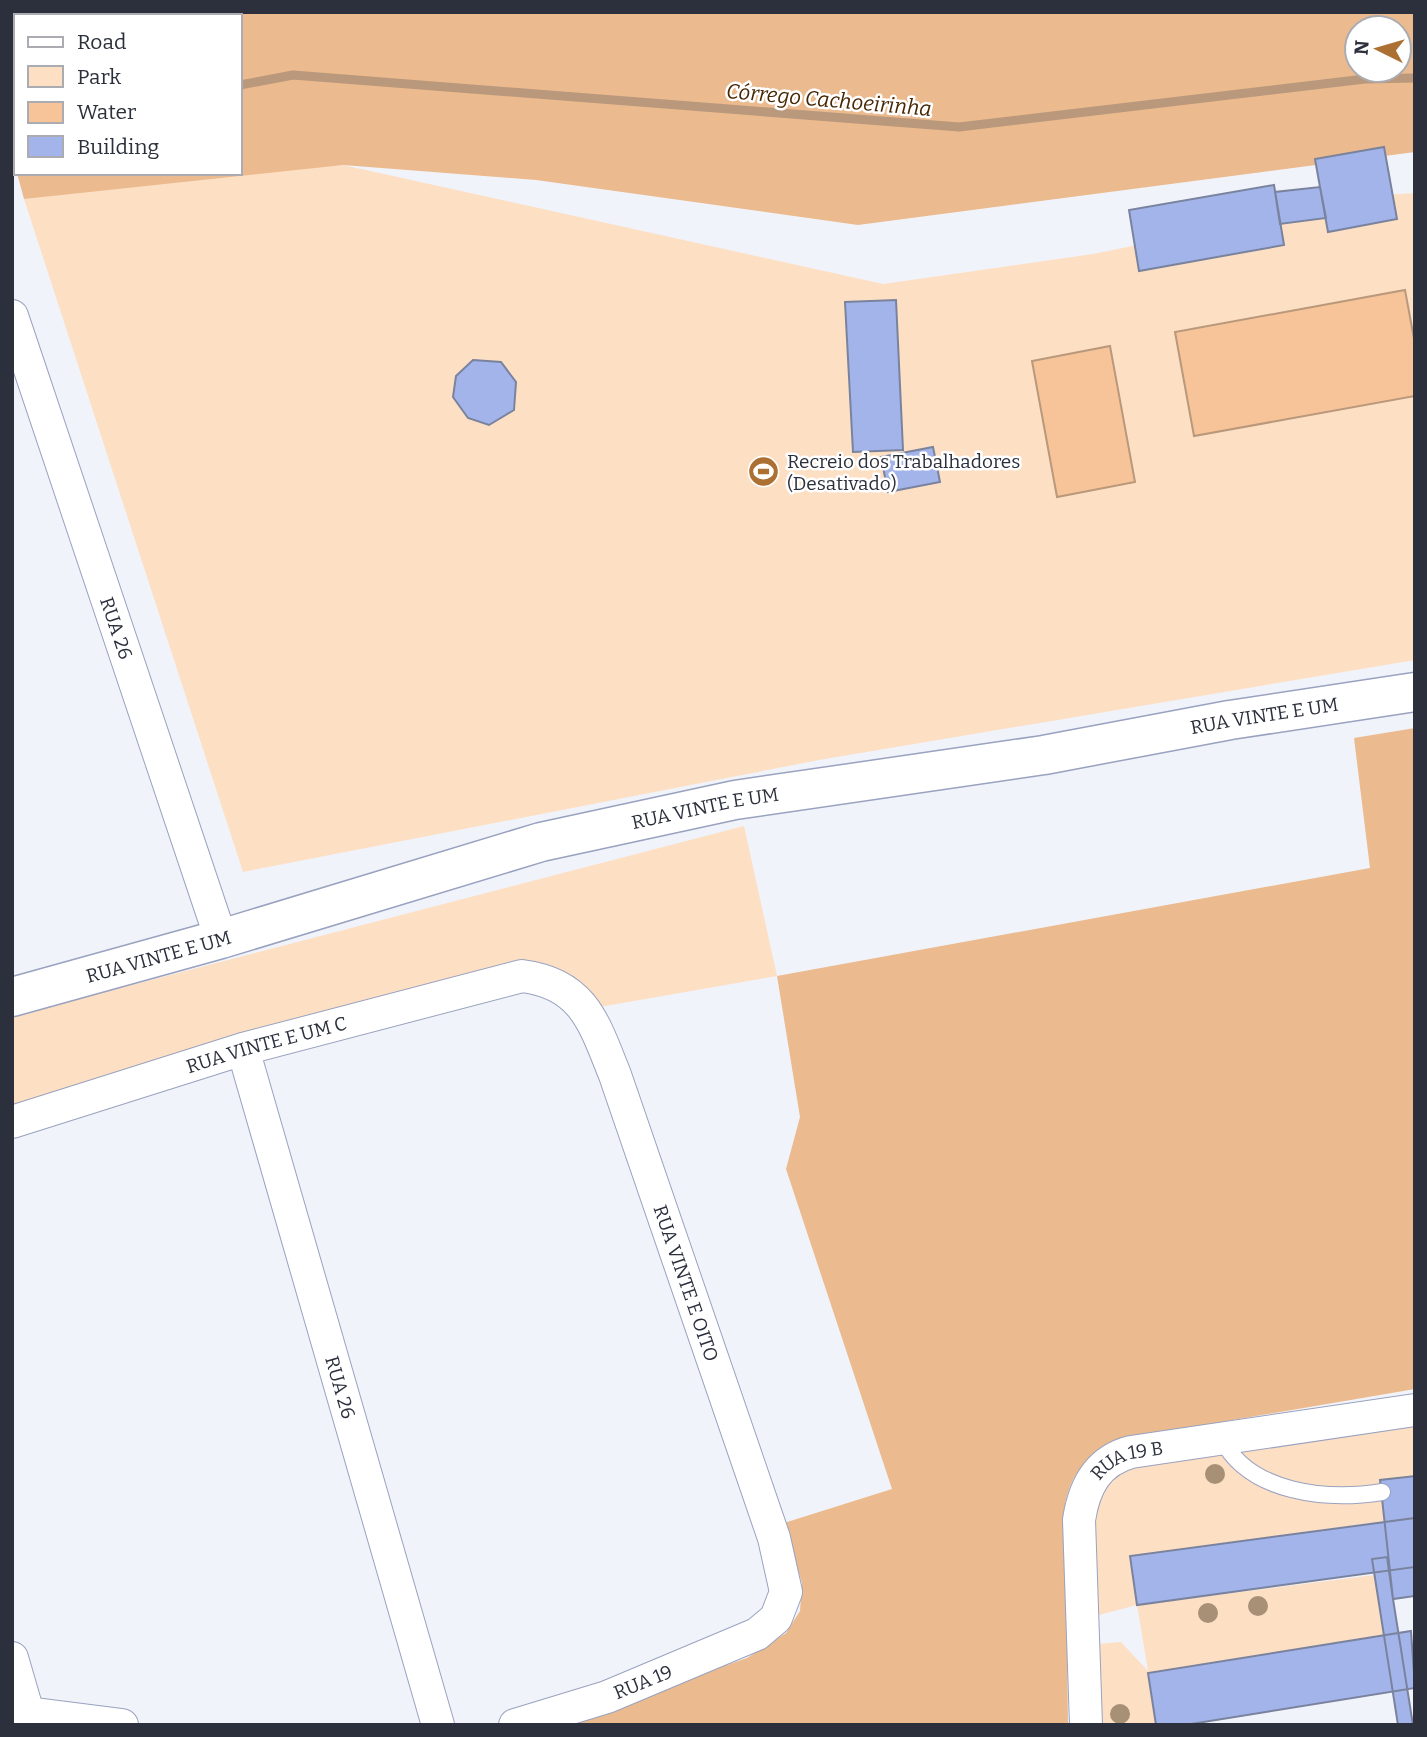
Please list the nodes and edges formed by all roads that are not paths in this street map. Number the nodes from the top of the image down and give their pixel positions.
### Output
1 (12, 316) edge
2 (1415, 692) edge
3 (221, 939) junction
4 (522, 976) joint
5 (12, 997) edge
6 (243, 1049) junction
7 (12, 1122) edge
8 (1415, 1410) edge
9 (1222, 1439) junction
10 (1382, 1492) dead end
11 (765, 1629) joint
12 (12, 1658) edge
13 (20, 1712) edge
14 (122, 1725) edge
15 (438, 1725) edge
16 (515, 1725) edge
17 (1086, 1725) edge

1 - 3 street, RUA 26
2 - 3 street, RUA VINTE E UM
3 - 5 street, RUA VINTE E UM
4 - 6 street, RUA VINTE E UM C
4 - 11 street, RUA VINTE E OITO
6 - 7 street, RUA VINTE E UM C
6 - 15 street, RUA 26
8 - 9 street, RUA 19 B
9 - 10 lane
9 - 17 street, RUA 19 B
11 - 16 street, RUA 19
12 - 13 street
13 - 14 street

